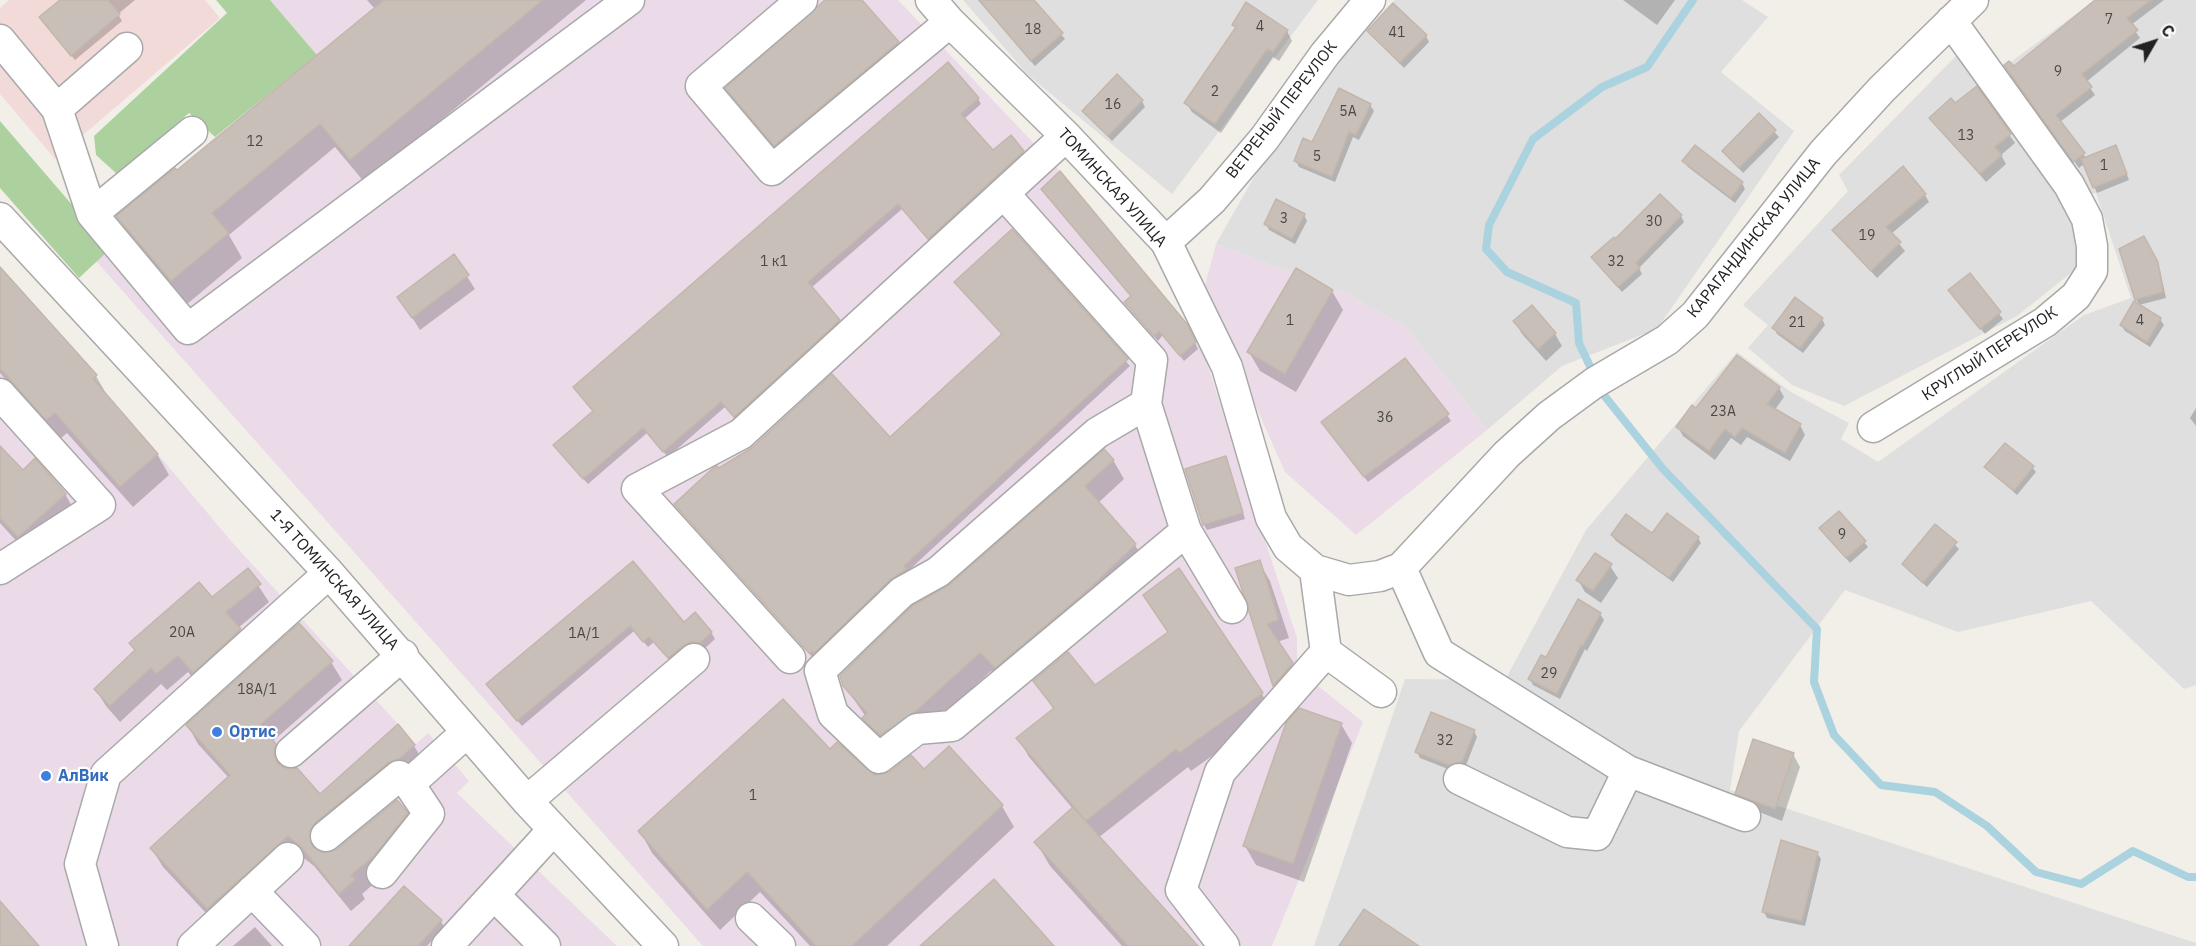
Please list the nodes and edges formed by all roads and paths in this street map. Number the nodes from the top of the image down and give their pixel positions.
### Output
1 (629, 0) edge
2 (802, 0) edge
3 (931, 0) edge
4 (1370, 0) edge
5 (1973, 0) edge
6 (1951, 21) junction
7 (950, 22) junction
8 (0, 40) edge
9 (128, 48) dead end
10 (57, 109) junction
11 (192, 132) dead end
12 (1066, 136) junction
13 (1005, 195) junction
14 (92, 214) junction
15 (0, 218) edge
16 (1166, 242) junction
17 (0, 394) edge
18 (1146, 404) junction
19 (1873, 427) dead end
20 (1186, 531) junction
21 (1401, 568) junction
22 (0, 569) edge
23 (1315, 570) junction
24 (329, 573) junction
25 (1232, 608) dead end
26 (1326, 652) junction
27 (403, 656) junction
28 (790, 658) dead end
29 (694, 659) dead end
30 (1381, 692) dead end
31 (467, 732) junction
32 (291, 752) dead end
33 (1628, 771) junction
34 (1460, 779) dead end
35 (409, 784) junction
36 (527, 801) junction
37 (1745, 816) dead end
38 (553, 830) junction
39 (326, 836) dead end
40 (288, 858) dead end
41 (382, 873) dead end
42 (252, 891) junction
43 (494, 895) junction
44 (751, 918) dead end
45 (103, 946) edge
46 (193, 946) edge
47 (305, 946) edge
48 (447, 946) edge
49 (545, 946) edge
50 (663, 946) edge
51 (780, 946) edge
52 (1224, 946) edge

1 - 14 street
2 - 7 street
3 - 7 street, ТОМИНСКАЯ УЛИЦА
4 - 16 street, ВЕТРЕНЫЙ ПЕРЕУЛОК
5 - 6 street, КАРАГАНДИНСКАЯ УЛИЦА
6 - 19 street, КРУГЛЫЙ ПЕРЕУЛОК
6 - 21 street, КАРАГАНДИНСКАЯ УЛИЦА
7 - 12 street, ТОМИНСКАЯ УЛИЦА
8 - 10 street
9 - 10 street
10 - 14 street
11 - 14 street
12 - 13 street
12 - 16 street, ТОМИНСКАЯ УЛИЦА
13 - 18 street
13 - 28 street
15 - 24 street, 1-Я ТОМИНСКАЯ УЛИЦА
16 - 23 street, ТОМИНСКАЯ УЛИЦА
17 - 22 street
18 - 20 street
18 - 20 street
20 - 25 street
21 - 23 street, КАРАГАНДИНСКАЯ УЛИЦА
21 - 33 street
23 - 26 street
24 - 27 street, 1-Я ТОМИНСКАЯ УЛИЦА
24 - 45 street
26 - 30 street
26 - 52 street
27 - 31 street, 1-Я ТОМИНСКАЯ УЛИЦА
27 - 32 street
29 - 36 street
31 - 35 street
31 - 36 street, 1-Я ТОМИНСКАЯ УЛИЦА
33 - 34 street
33 - 37 street
35 - 39 street
35 - 41 street
36 - 38 street, 1-Я ТОМИНСКАЯ УЛИЦА
38 - 43 street
38 - 50 street, 1-Я ТОМИНСКАЯ УЛИЦА
40 - 42 street
42 - 46 street
42 - 47 street
43 - 48 street
43 - 49 street
44 - 51 street

